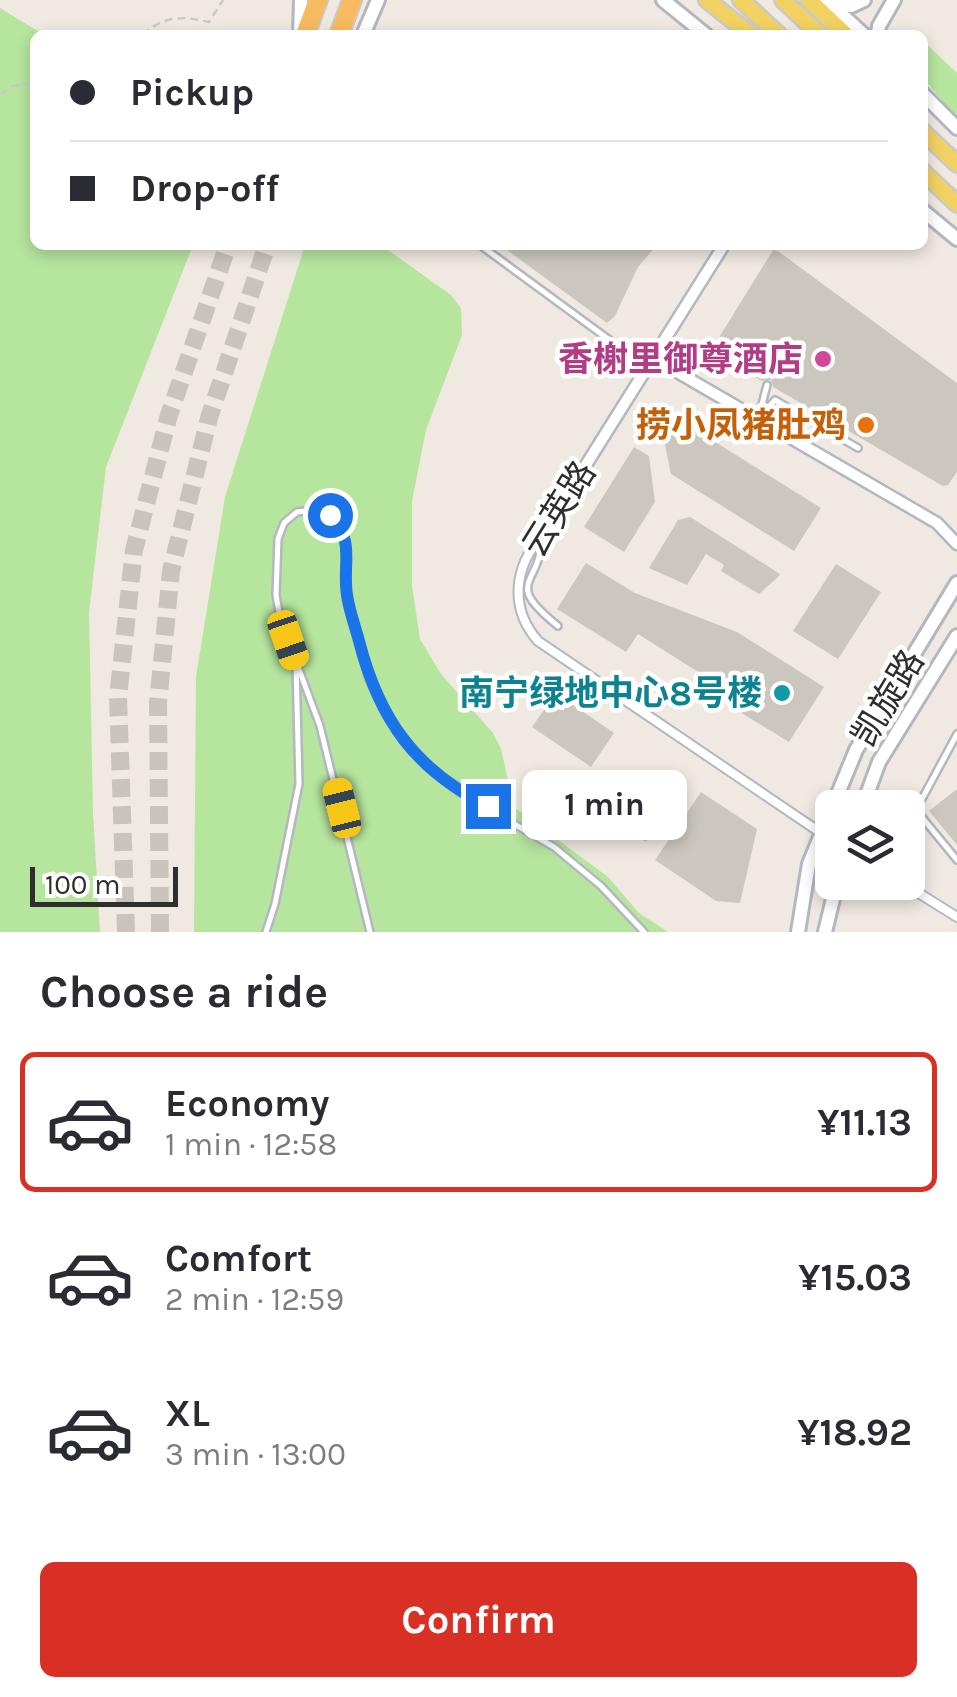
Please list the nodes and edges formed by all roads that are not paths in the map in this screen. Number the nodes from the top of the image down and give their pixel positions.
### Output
1 (300, 0) edge
2 (318, 0) edge
3 (352, 0) edge
4 (378, 0) edge
5 (707, 0) edge
6 (741, 0) edge
7 (783, 0) edge
8 (809, 0) edge
9 (864, 0) edge
10 (894, 0) edge
11 (827, 1) edge
12 (671, 3) edge
13 (302, 30) edge
14 (304, 30) edge
15 (341, 30) edge
16 (365, 30) edge
17 (701, 30) edge
18 (746, 30) edge
19 (774, 30) edge
20 (815, 30) edge
21 (841, 30) edge
22 (859, 30) edge
23 (879, 30) edge
24 (928, 99) edge
25 (957, 128) edge
26 (928, 137) edge
27 (957, 164) edge
28 (928, 176) edge
29 (957, 204) edge
30 (928, 215) edge
31 (957, 238) edge
32 (487, 250) edge
33 (721, 250) edge
34 (650, 363) junction
35 (766, 385) dead end
36 (758, 419) junction
37 (858, 448) dead end
38 (936, 523) junction
39 (957, 528) edge
40 (542, 535) junction
41 (957, 544) edge
42 (957, 584) edge
43 (558, 626) dead end
44 (957, 636) edge
45 (952, 655) edge
46 (296, 662) junction
47 (957, 734) edge
48 (840, 790) edge
49 (869, 790) edge
50 (815, 828) edge
51 (815, 851) edge
52 (957, 860) edge
53 (925, 897) edge
54 (833, 900) edge
55 (957, 917) edge
56 (799, 926) edge
57 (826, 929) edge
58 (266, 932) edge
59 (370, 932) edge
60 (644, 932) edge

1 - 13 street
2 - 14 highway
3 - 15 highway
4 - 16 street
5 - 18 main road
6 - 19 main road
7 - 20 main road
8 - 21 main road
9 - 11 street
10 - 23 street
11 - 22 street
12 - 17 street
24 - 25 street
26 - 27 main road
28 - 29 main road
30 - 31 street
32 - 34 lane
33 - 34 street, 云英路
34 - 36 street
34 - 40 street, 云英路
35 - 36 lane
36 - 37 lane
36 - 38 street
38 - 39 street
38 - 41 street
40 - 43 lane
40 - 50 street, 云英路
42 - 48 street, 凯旋路
44 - 45 street, 凯旋路
45 - 49 street, 凯旋路
46 - 58 lane
46 - 59 lane
46 - 60 lane
47 - 52 lane
51 - 56 street, 凯旋路
53 - 55 street
54 - 57 street
56 - 57 street

